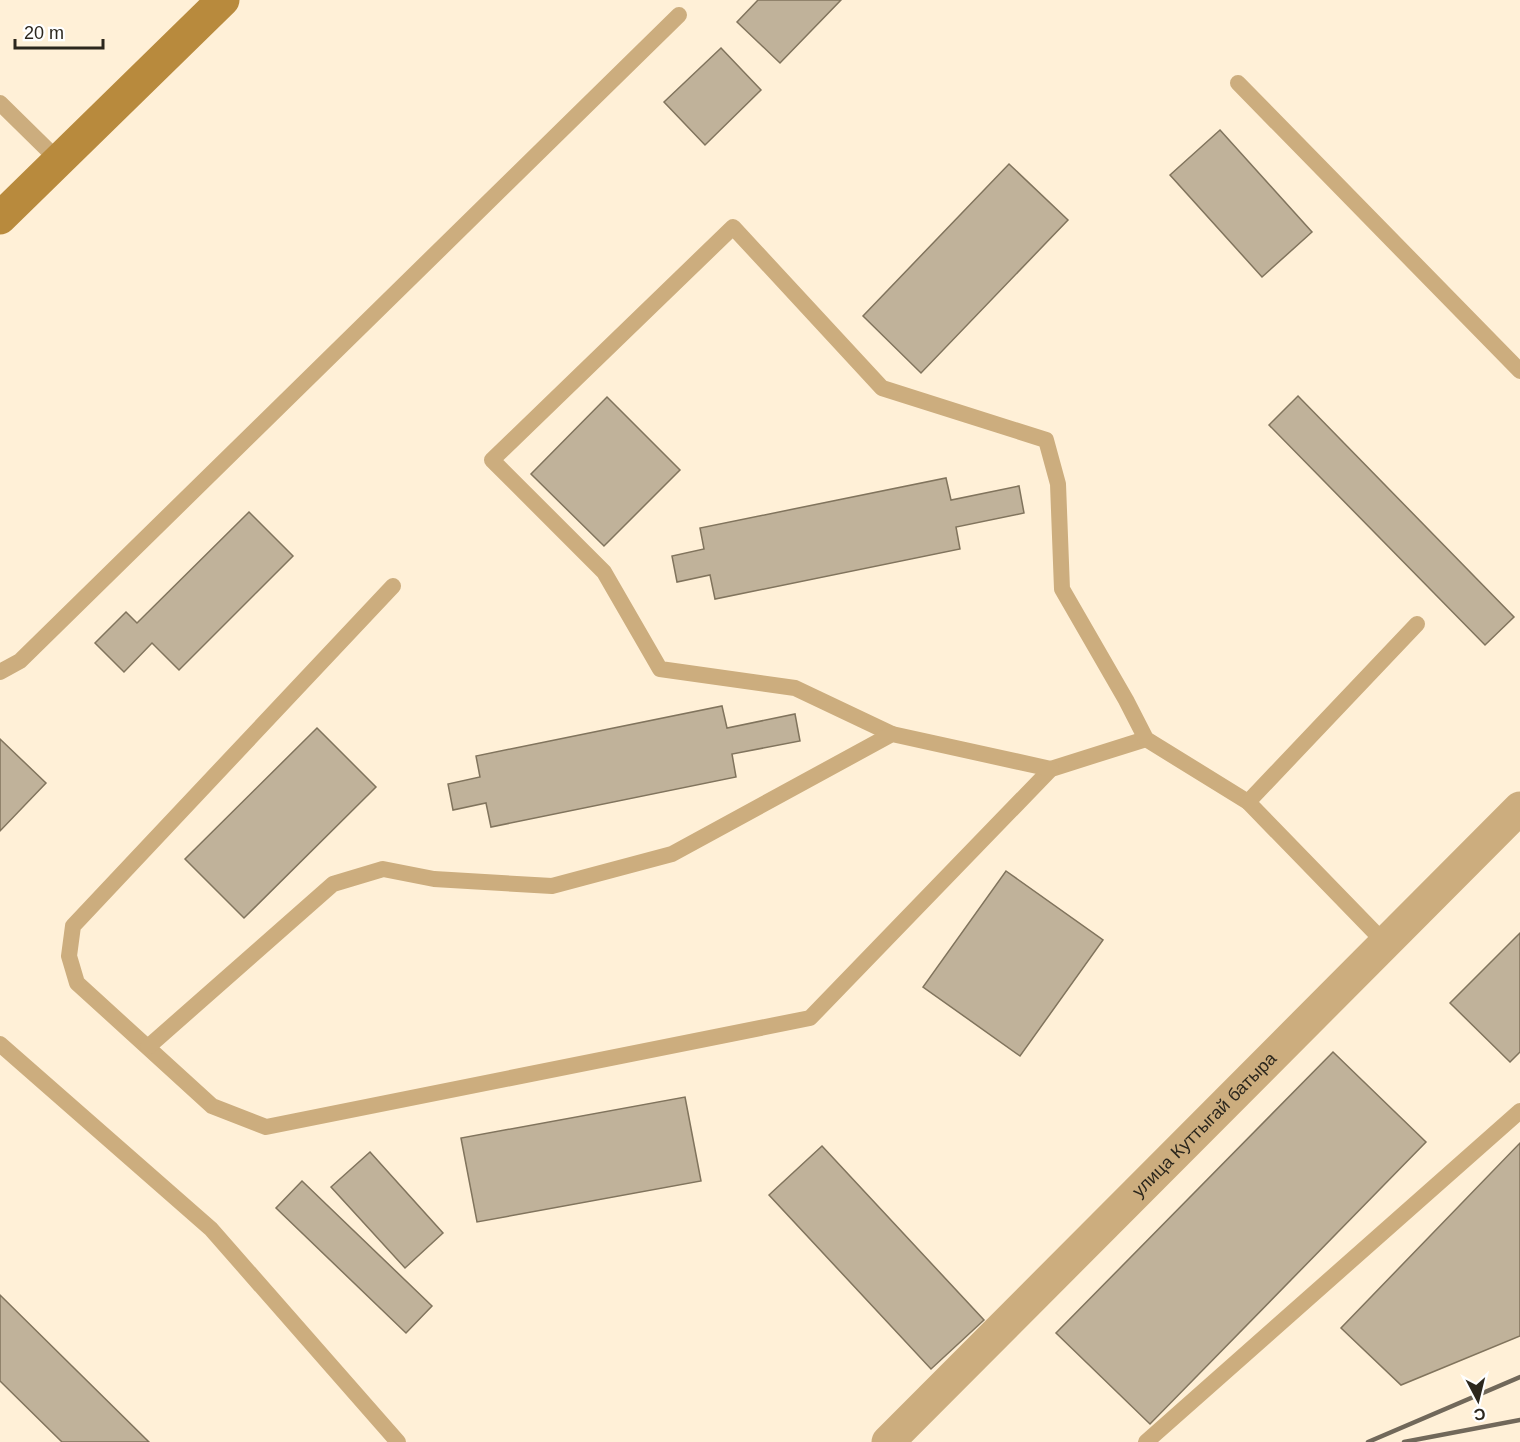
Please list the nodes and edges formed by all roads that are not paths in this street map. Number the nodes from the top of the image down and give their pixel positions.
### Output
1 (223, 0) edge
2 (679, 15) dead end
3 (1238, 83) dead end
4 (0, 103) edge
5 (59, 161) junction
6 (0, 218) edge
7 (1520, 371) edge
8 (393, 586) dead end
9 (1418, 624) dead end
10 (0, 672) edge
11 (892, 734) junction
12 (1146, 740) junction
13 (1051, 768) junction
14 (1248, 802) junction
15 (1520, 808) edge
16 (1385, 943) junction
17 (0, 1044) edge
18 (148, 1047) junction
19 (1520, 1111) edge
20 (398, 1442) edge
21 (888, 1442) edge
22 (1146, 1442) edge

1 - 5 main road
2 - 10 lane
3 - 7 lane
4 - 5 lane
5 - 6 main road
8 - 18 lane
9 - 14 lane
11 - 12 lane
11 - 13 lane
11 - 18 lane
12 - 13 lane
12 - 14 lane
13 - 18 lane
14 - 16 lane
15 - 16 street, улица Куттыгай батыра
16 - 21 street, улица Куттыгай батыра
17 - 20 lane
19 - 22 lane

